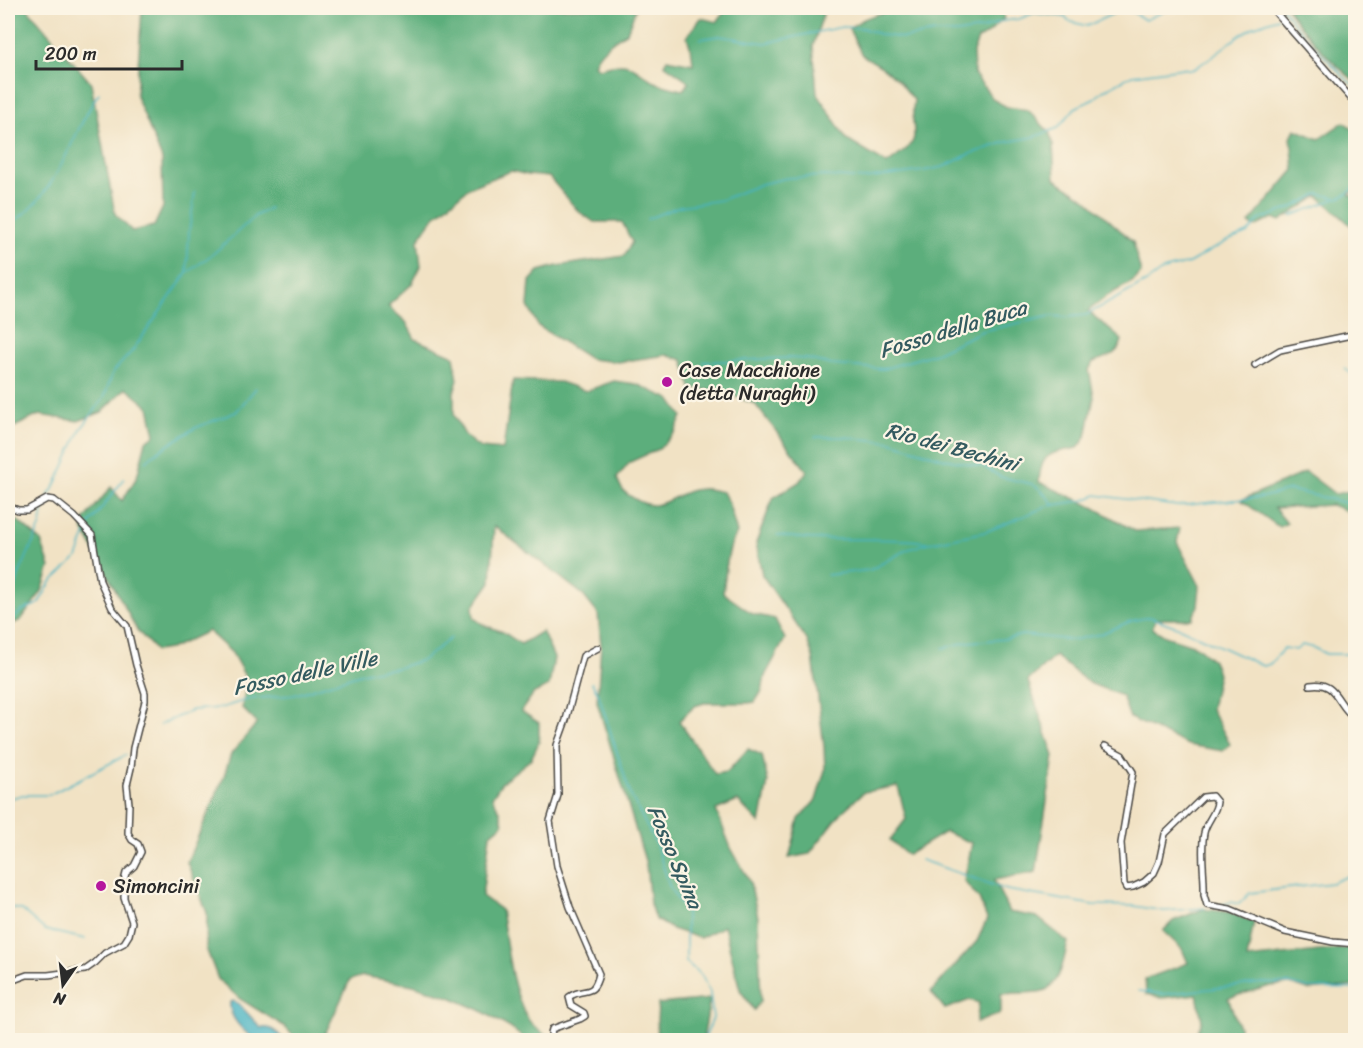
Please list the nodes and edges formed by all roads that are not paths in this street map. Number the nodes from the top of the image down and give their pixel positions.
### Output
1 (1274, 8) edge
2 (1356, 104) edge
3 (1356, 334) edge
4 (1255, 364) dead end
5 (8, 506) edge
6 (598, 648) dead end
7 (1310, 685) dead end
8 (1356, 718) edge
9 (1105, 746) dead end
10 (1356, 944) edge
11 (8, 981) edge
12 (556, 1041) edge

1 - 2 street
3 - 4 street
5 - 11 street
6 - 12 street
7 - 8 street
9 - 10 street

